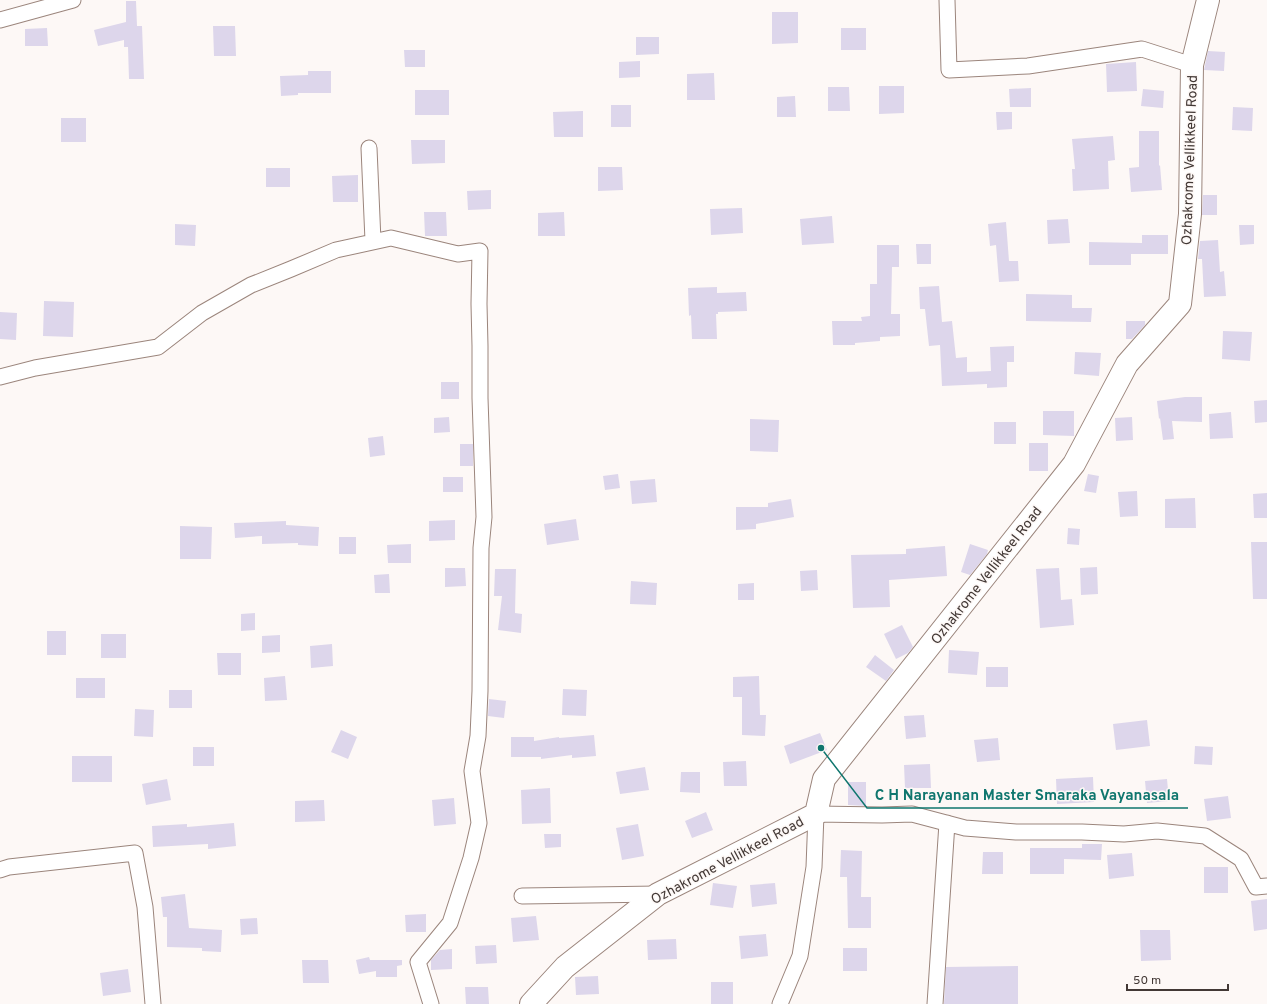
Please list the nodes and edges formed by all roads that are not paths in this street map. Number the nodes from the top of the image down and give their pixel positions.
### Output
1 (73, 0) edge
2 (947, 0) edge
3 (1208, 0) edge
4 (0, 20) edge
5 (1192, 65) junction
6 (369, 148) dead end
7 (373, 242) junction
8 (0, 376) edge
9 (816, 814) junction
10 (947, 823) junction
11 (0, 870) edge
12 (1267, 886) edge
13 (658, 894) junction
14 (522, 896) dead end
15 (153, 1004) edge
16 (431, 1004) edge
17 (530, 1004) edge
18 (780, 1004) edge
19 (935, 1004) edge

1 - 4 street
2 - 5 street
3 - 5 main road, Ozhakrome Vellikkeel Road
5 - 9 main road, Ozhakrome Vellikkeel Road
6 - 7 street
7 - 8 street
7 - 16 street
9 - 10 street
9 - 13 main road, Ozhakrome Vellikkeel Road
9 - 18 street
10 - 12 street
10 - 19 street
11 - 15 street
13 - 14 street
13 - 17 main road, Ozhakrome Vellikkeel Road

